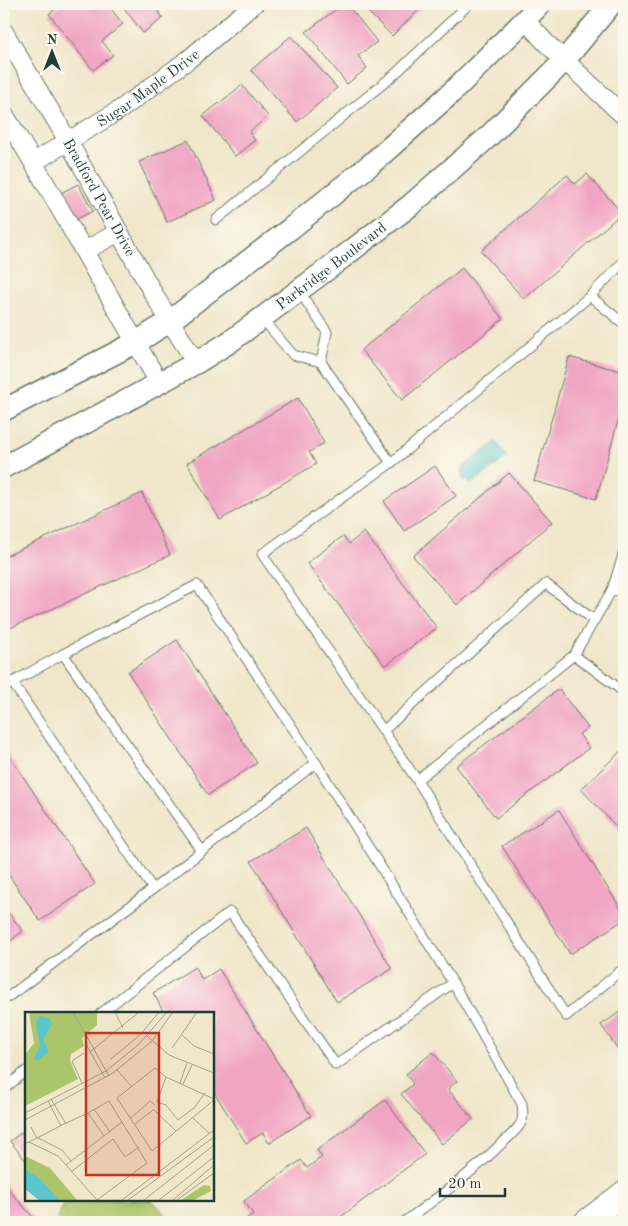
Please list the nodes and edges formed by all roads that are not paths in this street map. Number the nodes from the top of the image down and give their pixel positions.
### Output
1 (254, 4) edge
2 (469, 4) edge
3 (540, 4) edge
4 (611, 4) edge
5 (525, 20) junction
6 (4, 32) edge
7 (564, 61) junction
8 (4, 114) edge
9 (624, 116) edge
10 (68, 141) junction
11 (34, 162) junction
12 (216, 220) dead end
13 (119, 232) junction
14 (84, 251) junction
15 (624, 261) edge
16 (298, 291) junction
17 (590, 296) junction
18 (262, 317) junction
19 (170, 321) junction
20 (624, 324) edge
21 (135, 343) junction
22 (320, 362) junction
23 (196, 363) junction
24 (160, 384) junction
25 (4, 410) edge
26 (391, 463) junction
27 (4, 467) edge
28 (624, 552) edge
29 (612, 590) junction
30 (624, 592) edge
31 (594, 620) junction
32 (64, 654) junction
33 (574, 655) junction
34 (8, 684) edge
35 (624, 692) edge
36 (383, 731) junction
37 (316, 763) junction
38 (417, 780) junction
39 (202, 851) junction
40 (153, 889) junction
41 (624, 968) edge
42 (453, 983) junction
43 (4, 1000) edge
44 (103, 1012) edge
45 (25, 1072) edge
46 (4, 1089) edge
47 (624, 1193) edge
48 (404, 1222) edge
49 (586, 1222) edge

1 - 10 street, Sugar Maple Drive
2 - 12 lane
3 - 5 street
4 - 7 street, Parkridge Boulevard
5 - 7 street
5 - 19 street
6 - 10 street, Bradford Pear Drive
7 - 9 street
7 - 16 street, Parkridge Boulevard
8 - 11 street
10 - 11 street, Sugar Maple Drive
10 - 13 street, Bradford Pear Drive
11 - 14 street
13 - 14 street
13 - 19 street, Bradford Pear Drive
14 - 21 street
15 - 17 lane
16 - 18 street, Parkridge Boulevard
16 - 22 lane
17 - 20 lane
17 - 26 lane
18 - 22 lane
18 - 23 street, Parkridge Boulevard
19 - 21 street
19 - 23 street, Bradford Pear Drive
21 - 24 street
21 - 25 street
22 - 26 lane
23 - 24 street, Parkridge Boulevard
24 - 27 street, Parkridge Boulevard
26 - 36 lane
28 - 29 lane
29 - 30 lane
29 - 31 lane
31 - 33 lane
31 - 36 lane
32 - 34 lane
32 - 37 lane
32 - 39 lane
33 - 35 lane
33 - 38 lane
34 - 40 lane
36 - 38 lane
37 - 39 lane
37 - 42 lane
38 - 41 lane
39 - 40 lane
40 - 43 lane
42 - 44 lane
42 - 48 lane
45 - 46 lane
47 - 49 main road

